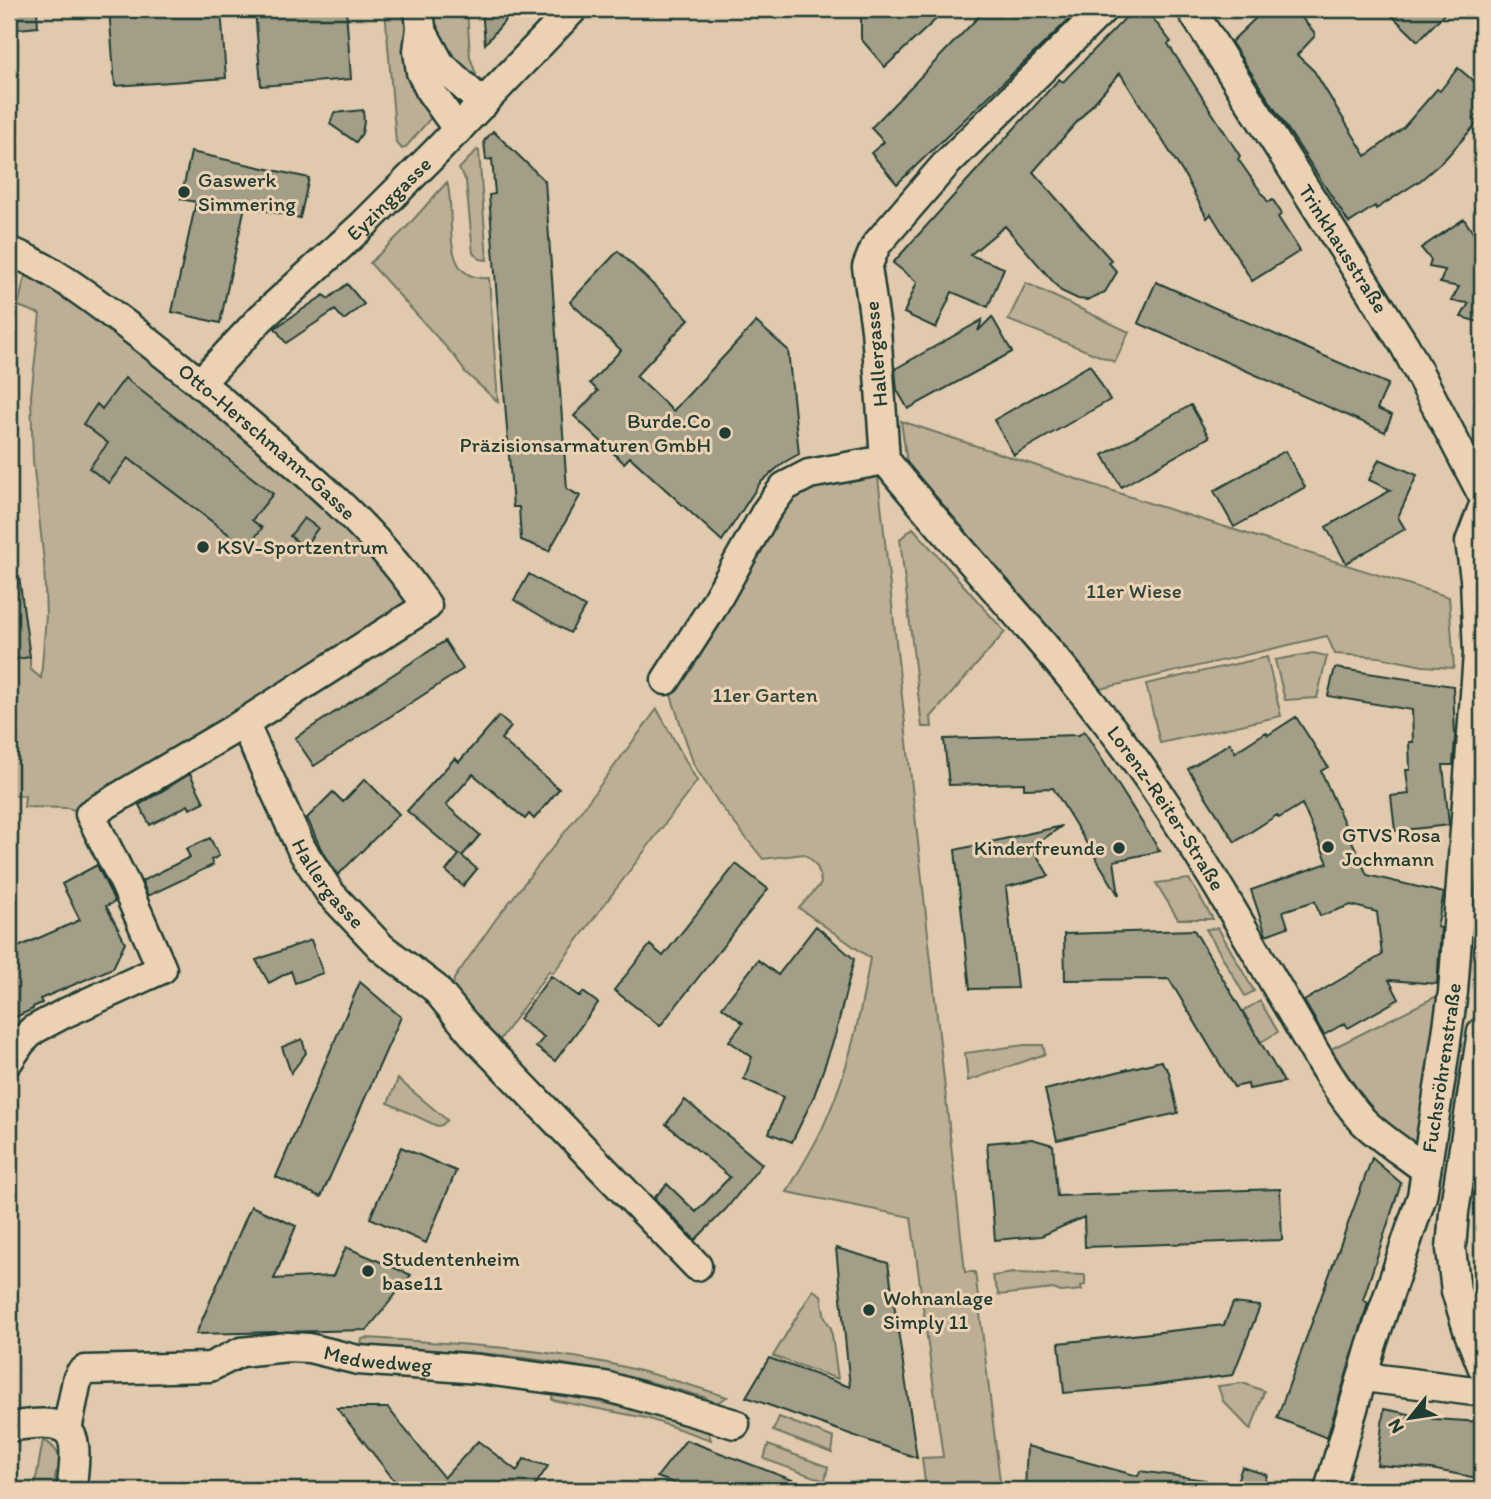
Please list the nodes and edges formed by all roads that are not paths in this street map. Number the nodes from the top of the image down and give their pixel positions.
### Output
1 (573, 9) edge
2 (1103, 9) edge
3 (1191, 9) edge
4 (420, 19) edge
5 (483, 104) junction
6 (458, 130) junction
7 (9, 251) edge
8 (200, 383) junction
9 (885, 460) junction
10 (1482, 494) edge
11 (1482, 510) edge
12 (666, 680) dead end
13 (244, 723) junction
14 (1482, 1032) edge
15 (9, 1060) edge
16 (1426, 1170) junction
17 (697, 1266) dead end
18 (1482, 1366) edge
19 (1364, 1377) junction
20 (1482, 1392) edge
21 (735, 1424) dead end
22 (16, 1426) edge
23 (67, 1430) junction
24 (72, 1490) edge
25 (1329, 1490) edge

1 - 5 street, Eyzinggasse
2 - 9 street, Hallergasse
3 - 10 street, Trinkhausstraße
4 - 5 street
4 - 6 street
5 - 6 street, Eyzinggasse
6 - 8 street, Eyzinggasse
7 - 8 street, Otto-Herschmann-Gasse
8 - 13 street, Otto-Herschmann-Gasse
9 - 12 street
9 - 16 street, Lorenz-Reiter-Straße
11 - 16 street, Fuchsröhrenstraße
13 - 15 street
13 - 17 street, Hallergasse
14 - 18 street, Fuchsröhrenstraße
16 - 19 street, Fuchsröhrenstraße
19 - 20 street
19 - 25 street, Fuchsröhrenstraße
21 - 23 street, Medwedweg
22 - 23 street
23 - 24 street

